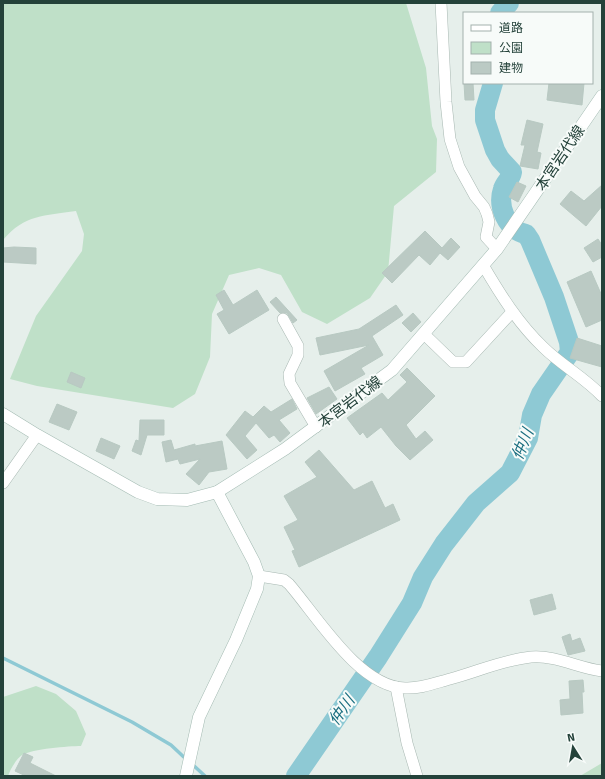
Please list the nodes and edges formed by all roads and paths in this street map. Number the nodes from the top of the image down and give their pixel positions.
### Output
1 (440, 3) edge
2 (602, 96) edge
3 (497, 249) junction
4 (483, 265) junction
5 (512, 312) junction
6 (283, 319) dead end
7 (424, 334) junction
8 (602, 396) edge
9 (3, 414) edge
10 (316, 427) junction
11 (37, 435) junction
12 (3, 483) edge
13 (217, 492) junction
14 (258, 576) junction
15 (602, 671) edge
16 (396, 687) junction
17 (186, 776) edge
18 (417, 776) edge

1 - 3 street
2 - 3 main road, 本宮岩代線
3 - 4 main road, 本宮岩代線
4 - 5 street
4 - 7 main road, 本宮岩代線
5 - 7 street
5 - 8 street
6 - 10 street
7 - 10 main road, 本宮岩代線
9 - 11 main road, 本宮岩代線
10 - 13 main road, 本宮岩代線
11 - 12 street
11 - 13 main road, 本宮岩代線
13 - 14 main road
14 - 16 street
14 - 17 main road
15 - 16 street
16 - 18 street

